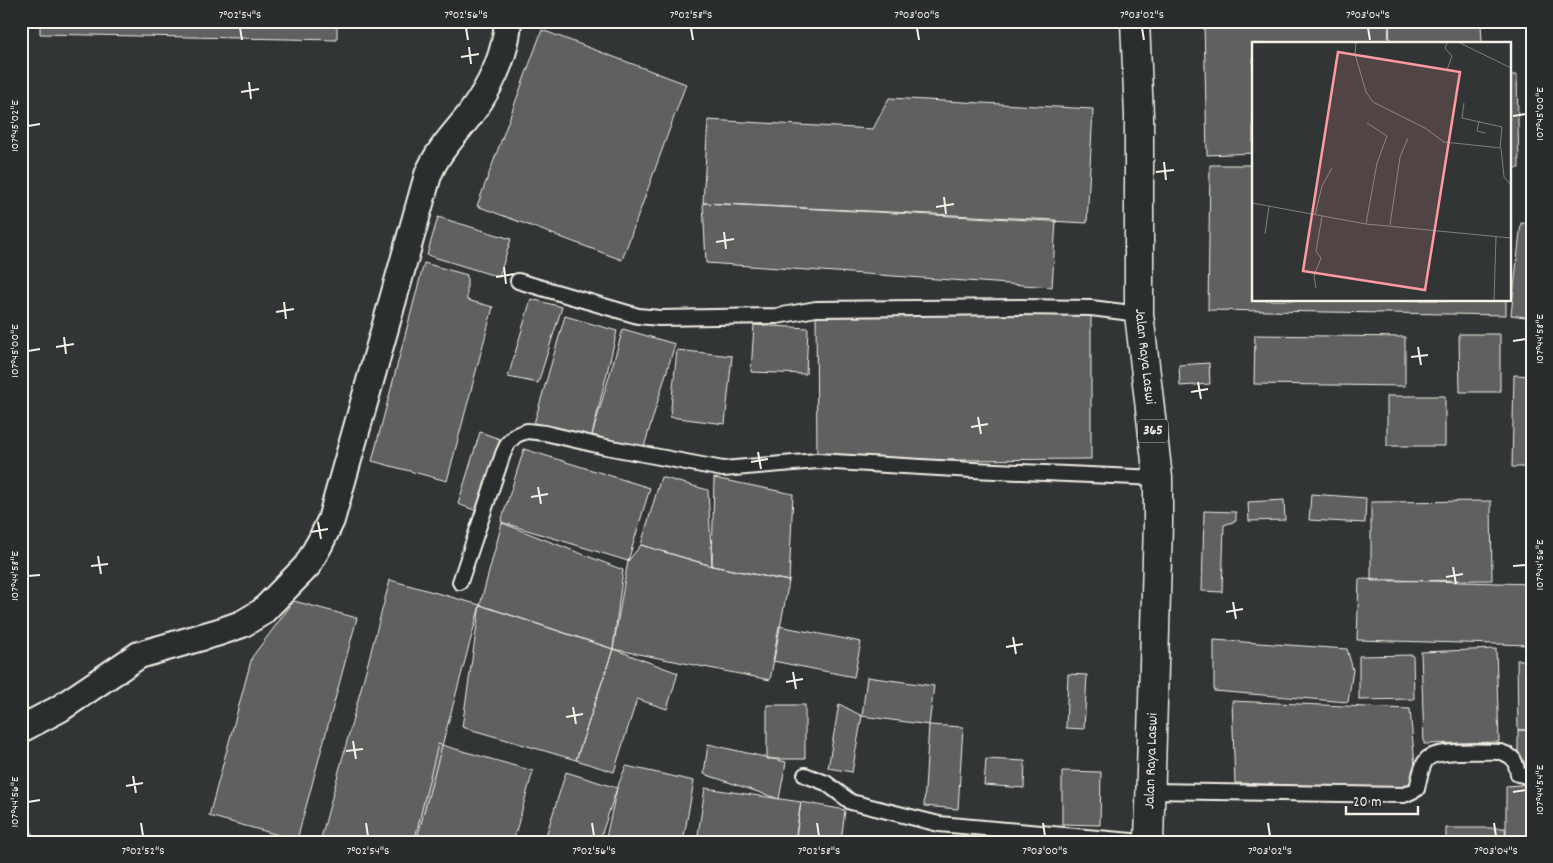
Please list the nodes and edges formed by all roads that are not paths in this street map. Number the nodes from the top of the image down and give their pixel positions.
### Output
1 (508, 21) edge
2 (1135, 21) edge
3 (518, 281) dead end
4 (1140, 314) junction
5 (1158, 478) junction
6 (460, 582) dead end
7 (21, 729) edge
8 (804, 775) dead end
9 (1532, 777) edge
10 (1151, 790) junction
11 (1143, 842) edge
12 (1149, 842) edge

1 - 7 street
2 - 4 main road, Jalan Raya Laswi / 365
3 - 4 lane
4 - 5 main road, Jalan Raya Laswi / 365
5 - 6 lane
5 - 10 main road, Jalan Raya Laswi / 365
8 - 11 lane
9 - 10 lane
10 - 12 main road, Jalan Raya Laswi / 365

